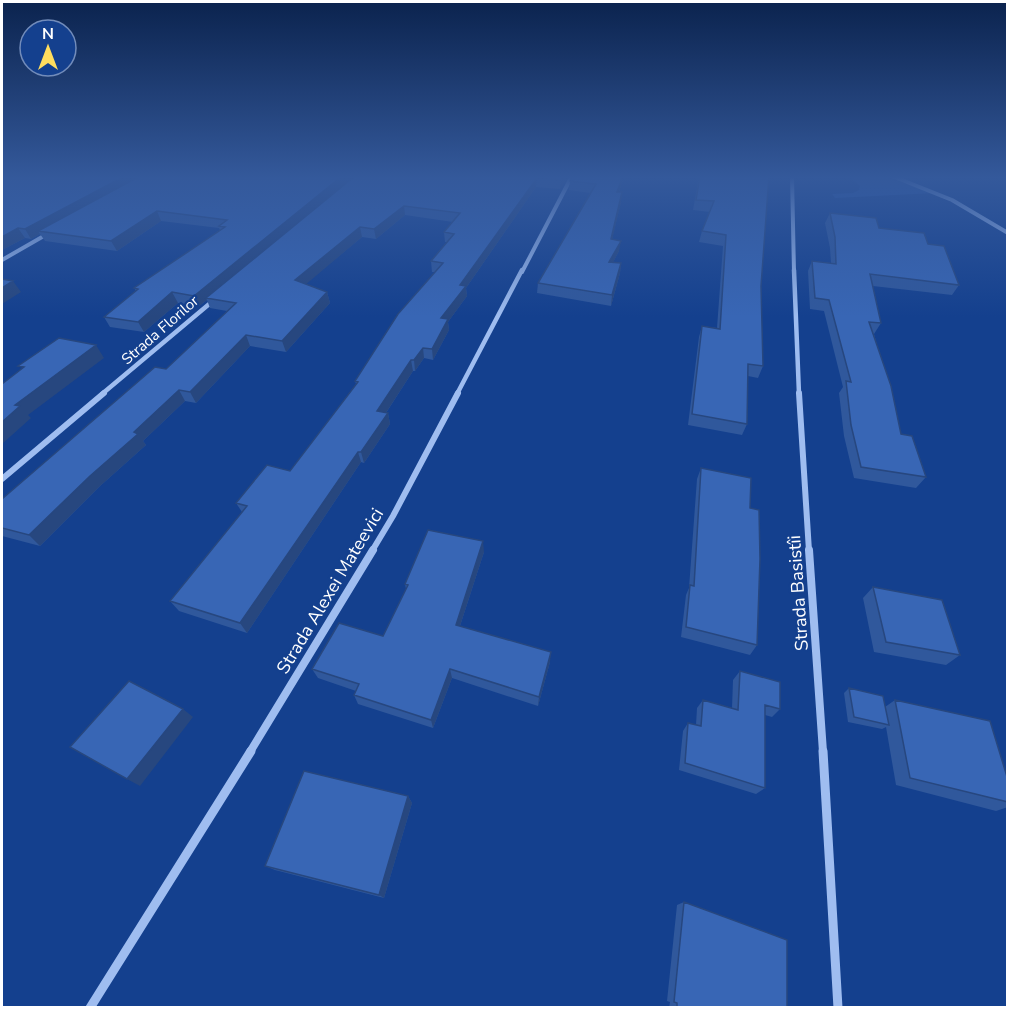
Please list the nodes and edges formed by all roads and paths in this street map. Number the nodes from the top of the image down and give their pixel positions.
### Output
1 (547, 223) edge
2 (793, 223) edge
3 (992, 223) edge
4 (54, 231) edge
5 (1008, 233) edge
6 (2, 260) edge
7 (218, 296) edge
8 (2, 479) edge
9 (90, 1008) edge
10 (838, 1008) edge

1 - 9 street, Strada Alexei Mateevici
2 - 10 street, Strada Basistîi
3 - 5 street
4 - 6 street
7 - 8 street, Strada Florilor

